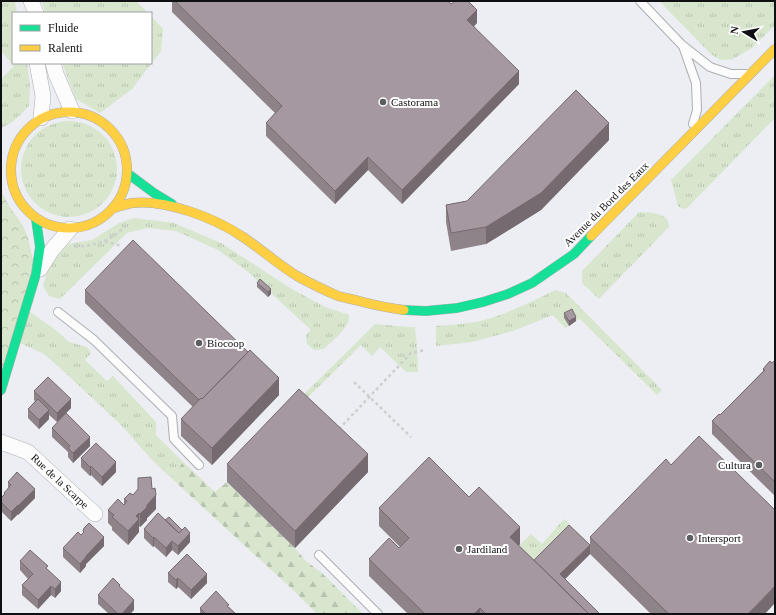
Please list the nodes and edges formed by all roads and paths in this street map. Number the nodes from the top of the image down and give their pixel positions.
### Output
1 (31, 1) edge
2 (640, 1) edge
3 (31, 12) edge
4 (36, 12) edge
5 (682, 45) junction
6 (775, 49) edge
7 (37, 64) edge
8 (53, 64) edge
9 (752, 73) junction
10 (72, 111) junction
11 (41, 118) junction
12 (689, 137) junction
13 (1, 166) edge
14 (127, 173) junction
15 (10, 175) junction
16 (143, 203) junction
17 (177, 207) junction
18 (114, 208) junction
19 (36, 219) junction
20 (70, 229) junction
21 (105, 241) junction
22 (122, 247) dead end
23 (52, 250) junction
24 (36, 274) junction
25 (58, 312) dead end
26 (425, 350) dead end
27 (354, 382) dead end
28 (1, 390) edge
29 (369, 397) junction
30 (338, 429) edge
31 (411, 438) dead end
32 (1, 442) edge
33 (199, 465) dead end
34 (95, 514) dead end
35 (319, 555) dead end
36 (378, 614) edge

1 - 3 street
1 - 4 street
2 - 5 lane
5 - 9 lane
5 - 12 lane
6 - 9 street, Avenue du Bord des Eaux
7 - 11 street
8 - 10 street
9 - 12 street, Avenue du Bord des Eaux
10 - 11 street
10 - 14 street
11 - 15 street
12 - 17 street, Avenue du Bord des Eaux
13 - 15 street
14 - 17 street, Avenue du Bord des Eaux
14 - 18 street
15 - 19 street
16 - 17 street, Avenue du Bord des Eaux
16 - 18 street, Avenue du Bord des Eaux
16 - 21 path
18 - 20 street
19 - 20 street
19 - 24 street
20 - 23 street
21 - 22 path
21 - 23 path
23 - 24 street
24 - 28 street
25 - 33 lane
26 - 29 path
27 - 29 path
29 - 30 path
29 - 31 path
32 - 34 street, Rue de la Scarpe
35 - 36 lane

